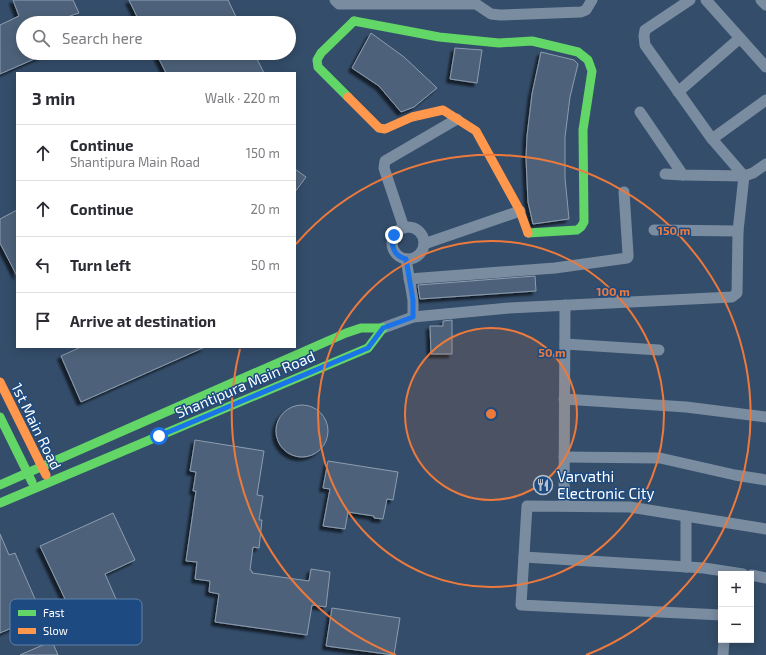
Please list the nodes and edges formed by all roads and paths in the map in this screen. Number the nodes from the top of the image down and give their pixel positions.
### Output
1 (335, 0) edge
2 (592, 0) edge
3 (690, 0) edge
4 (706, 0) edge
5 (761, 0) edge
6 (476, 2) edge
7 (766, 5) edge
8 (740, 38) junction
9 (766, 67) edge
10 (678, 92) junction
11 (766, 100) edge
12 (640, 112) dead end
13 (457, 119) junction
14 (712, 139) junction
15 (766, 164) edge
16 (665, 174) dead end
17 (683, 175) junction
18 (744, 176) junction
19 (624, 192) dead end
20 (520, 211) junction
21 (404, 228) junction
22 (654, 230) dead end
23 (738, 231) junction
24 (424, 244) junction
25 (406, 259) junction
26 (409, 279) junction
27 (565, 305) junction
28 (413, 317) junction
29 (383, 328) junction
30 (565, 344) junction
31 (659, 350) dead end
32 (0, 382) edge
33 (564, 398) junction
34 (0, 417) edge
35 (766, 417) edge
36 (564, 458) junction
37 (42, 467) junction
38 (28, 473) junction
39 (766, 480) edge
40 (49, 482) junction
41 (0, 485) edge
42 (35, 488) junction
43 (0, 503) edge
44 (564, 506) junction
45 (686, 516) junction
46 (766, 528) edge
47 (524, 557) junction
48 (686, 566) junction
49 (724, 571) edge
50 (754, 576) edge
51 (766, 578) edge
52 (718, 615) edge
53 (724, 643) edge
54 (723, 655) edge

1 - 6 street
2 - 6 street
3 - 10 street
4 - 8 street
5 - 7 street
8 - 9 street
8 - 10 street
10 - 14 street
11 - 14 street
12 - 17 street
13 - 20 street
13 - 20 street
13 - 21 street
14 - 18 street
15 - 18 street
16 - 17 street
17 - 18 street
18 - 23 street
19 - 26 street
20 - 24 street
21 - 24 street
21 - 25 street
22 - 23 street
23 - 27 street
24 - 25 street
25 - 26 street
26 - 28 street
27 - 28 street
27 - 30 street
28 - 29 street
29 - 37 street
29 - 40 street, Shantipura Main Road
30 - 31 street
30 - 33 street
32 - 37 street, 1st Main Road
33 - 35 street
33 - 36 street
34 - 38 street, 1st Main Road
36 - 39 street
36 - 44 street
37 - 38 street
37 - 40 street, 1st Main Road
38 - 41 street
38 - 42 street, 1st Main Road
40 - 42 street, Shantipura Main Road
42 - 43 street, Shantipura Main Road
44 - 45 street
44 - 47 street
45 - 46 street
45 - 48 street
47 - 48 street
47 - 52 street
48 - 49 street
50 - 51 street
53 - 54 street

